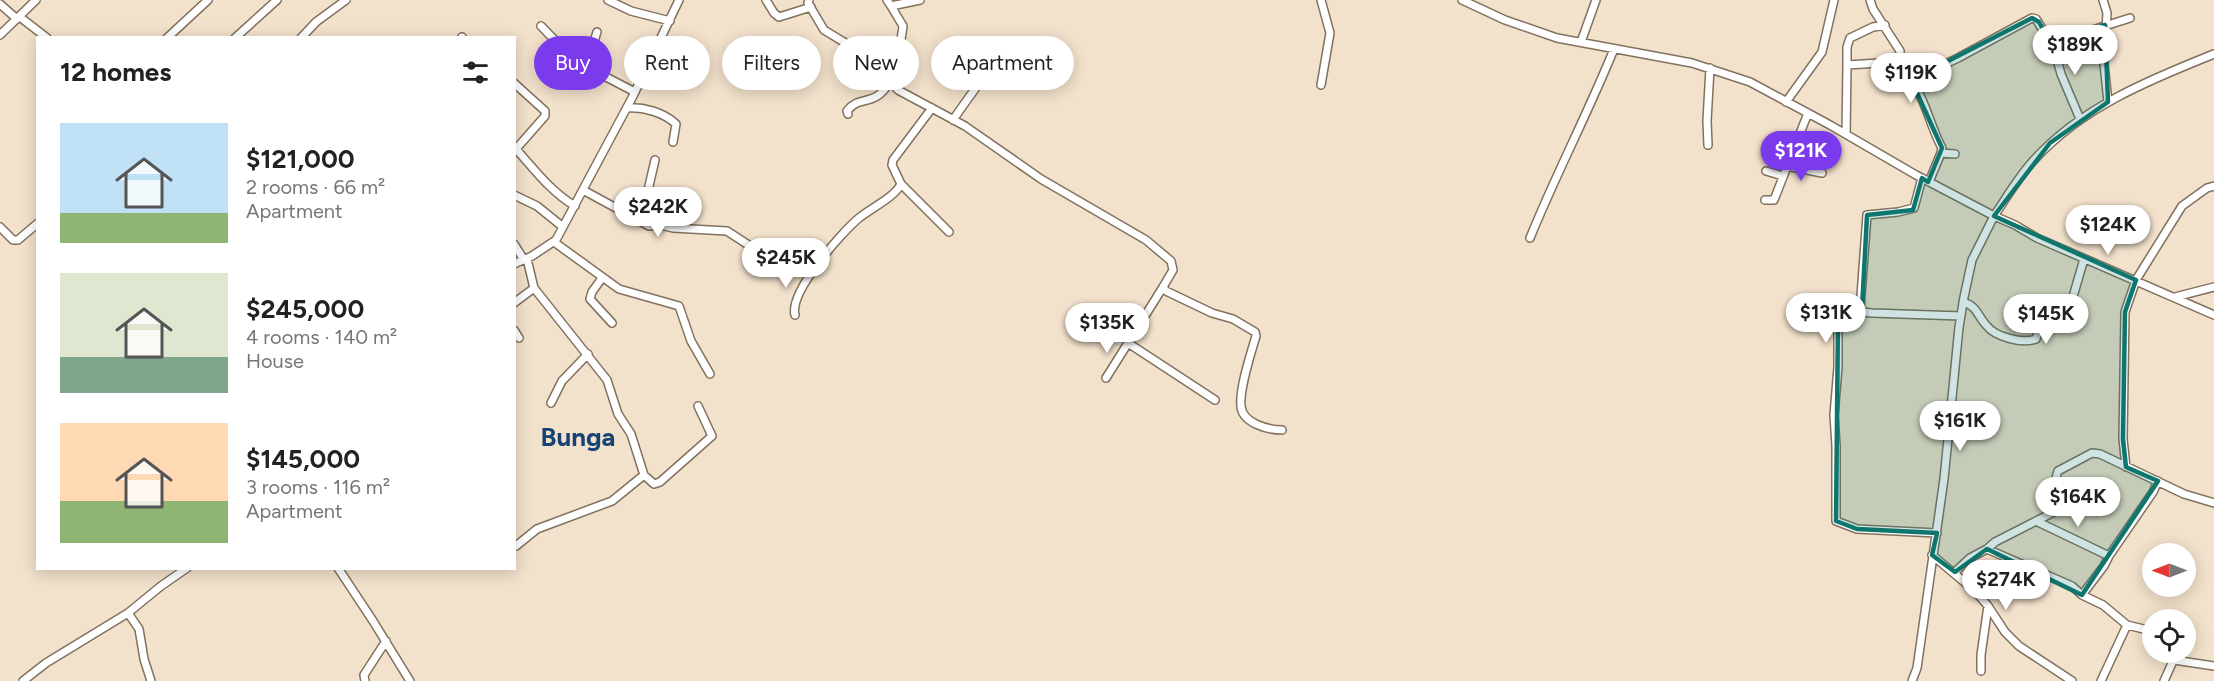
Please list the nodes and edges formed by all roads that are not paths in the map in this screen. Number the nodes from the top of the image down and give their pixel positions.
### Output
1 (36, 0) edge
2 (208, 0) edge
3 (277, 0) edge
4 (346, 0) edge
5 (608, 0) edge
6 (679, 0) edge
7 (766, 0) edge
8 (920, 0) edge
9 (1321, 0) edge
10 (1462, 0) edge
11 (1596, 0) edge
12 (1834, 0) edge
13 (1870, 0) edge
14 (2103, 0) edge
15 (810, 3) edge
16 (889, 3) edge
17 (0, 4) edge
18 (19, 18) junction
19 (2130, 18) dead end
20 (670, 21) junction
21 (1885, 25) junction
22 (2105, 25) junction
23 (541, 26) dead end
24 (597, 32) dead end
25 (0, 35) edge
26 (43, 36) edge
27 (169, 36) edge
28 (237, 36) edge
29 (303, 36) edge
30 (551, 36) edge
31 (596, 36) edge
32 (834, 36) edge
33 (901, 36) edge
34 (2052, 41) junction
35 (1581, 42) junction
36 (1614, 48) junction
37 (2214, 54) edge
38 (1900, 57) junction
39 (1847, 65) junction
40 (1710, 68) junction
41 (612, 80) edge
42 (1911, 80) junction
43 (516, 85) edge
44 (1321, 85) dead end
45 (885, 90) edge
46 (898, 90) edge
47 (976, 90) edge
48 (635, 92) junction
49 (1786, 102) junction
50 (2108, 102) junction
51 (627, 108) junction
52 (932, 108) junction
53 (1808, 113) junction
54 (848, 114) dead end
55 (2080, 119) junction
56 (953, 120) junction
57 (1846, 134) junction
58 (673, 142) dead end
59 (1708, 146) dead end
60 (516, 149) edge
61 (516, 149) edge
62 (1941, 153) junction
63 (1955, 154) dead end
64 (655, 160) dead end
65 (1787, 166) junction
66 (1766, 171) dead end
67 (1822, 173) dead end
68 (1783, 176) junction
69 (1926, 180) junction
70 (901, 184) junction
71 (2214, 186) edge
72 (583, 190) junction
73 (516, 196) edge
74 (1765, 200) dead end
75 (575, 206) junction
76 (1994, 216) junction
77 (638, 221) junction
78 (36, 225) edge
79 (0, 227) edge
80 (563, 227) junction
81 (949, 232) dead end
82 (1530, 238) dead end
83 (554, 242) junction
84 (516, 246) edge
85 (750, 246) dead end
86 (526, 259) junction
87 (2084, 259) junction
88 (516, 263) edge
89 (602, 278) junction
90 (2136, 280) junction
91 (1163, 287) junction
92 (2214, 287) edge
93 (534, 288) junction
94 (2175, 297) junction
95 (516, 302) edge
96 (1963, 302) junction
97 (1860, 309) junction
98 (795, 315) dead end
99 (2214, 315) edge
100 (1961, 316) junction
101 (612, 323) dead end
102 (1128, 343) junction
103 (588, 354) junction
104 (710, 374) dead end
105 (1106, 378) dead end
106 (1215, 400) dead end
107 (551, 403) dead end
108 (698, 406) dead end
109 (1282, 430) dead end
110 (2126, 467) junction
111 (644, 475) junction
112 (2158, 481) junction
113 (2214, 503) edge
114 (2036, 521) junction
115 (1937, 533) junction
116 (516, 546) dead end
117 (1987, 549) junction
118 (1932, 555) junction
119 (2109, 556) junction
120 (184, 570) edge
121 (339, 570) edge
122 (1955, 572) junction
123 (2082, 595) junction
124 (1988, 606) junction
125 (128, 613) junction
126 (2127, 625) junction
127 (2142, 629) edge
128 (386, 641) junction
129 (2196, 661) edge
130 (2173, 663) edge
131 (2214, 666) edge
132 (1981, 671) dead end
133 (23, 681) edge
134 (151, 681) edge
135 (365, 681) edge
136 (410, 681) edge
137 (1912, 681) edge
138 (2072, 681) edge
139 (2101, 681) edge
140 (2164, 681) edge

1 - 18 street
2 - 27 street
3 - 28 street
4 - 29 street
5 - 20 street
6 - 20 street
7 - 15 street
8 - 16 street
9 - 44 street
10 - 35 street
11 - 35 street
12 - 49 street
13 - 21 street
14 - 22 street
15 - 32 street
16 - 33 street
17 - 18 street
18 - 25 street
18 - 26 street
19 - 22 street
20 - 48 street
21 - 38 street
21 - 39 street
22 - 34 street
22 - 50 street
23 - 30 street
24 - 31 street
34 - 42 street
34 - 55 street
35 - 36 street
36 - 40 street
36 - 82 street
37 - 50 street
38 - 39 street
38 - 42 street
39 - 57 street
40 - 49 street
40 - 59 street
41 - 48 street
42 - 62 street
43 - 61 street
45 - 54 street
46 - 52 street
47 - 56 street
48 - 51 street
49 - 53 street
50 - 55 street
51 - 58 street
51 - 72 street
52 - 56 street
52 - 70 street
53 - 57 street
53 - 65 street
55 - 76 street
56 - 91 street
57 - 69 street
60 - 75 street
62 - 63 street
62 - 69 street
64 - 77 street
65 - 67 street
65 - 68 street
66 - 68 street
68 - 74 street
69 - 76 street
69 - 97 street
70 - 81 street
70 - 98 street
71 - 90 street
72 - 75 street
72 - 77 street
73 - 80 street
75 - 80 street
76 - 87 street
76 - 96 street
77 - 85 street
78 - 79 street
80 - 83 street
83 - 86 street
83 - 89 street
84 - 86 street
86 - 88 street
86 - 93 street
87 - 90 street
87 - 96 street
89 - 101 street
89 - 104 street
90 - 94 street
90 - 110 street
91 - 102 street
91 - 109 street
92 - 94 street
93 - 95 street
93 - 103 street
94 - 99 street
96 - 100 street
97 - 100 street
97 - 115 street
100 - 115 street
102 - 105 street
102 - 106 street
103 - 107 street
103 - 111 street
108 - 111 street
110 - 112 street
110 - 114 street
111 - 116 street
112 - 113 street
112 - 119 street
114 - 117 street
114 - 119 street
115 - 118 street
117 - 122 street
117 - 123 street
118 - 122 street
118 - 137 street
119 - 123 street
120 - 125 street
121 - 128 street
122 - 124 street
123 - 126 street
124 - 132 street
124 - 138 street
125 - 133 street
125 - 134 street
126 - 127 street
126 - 139 street
128 - 135 street
128 - 136 street
129 - 131 street
130 - 140 street

